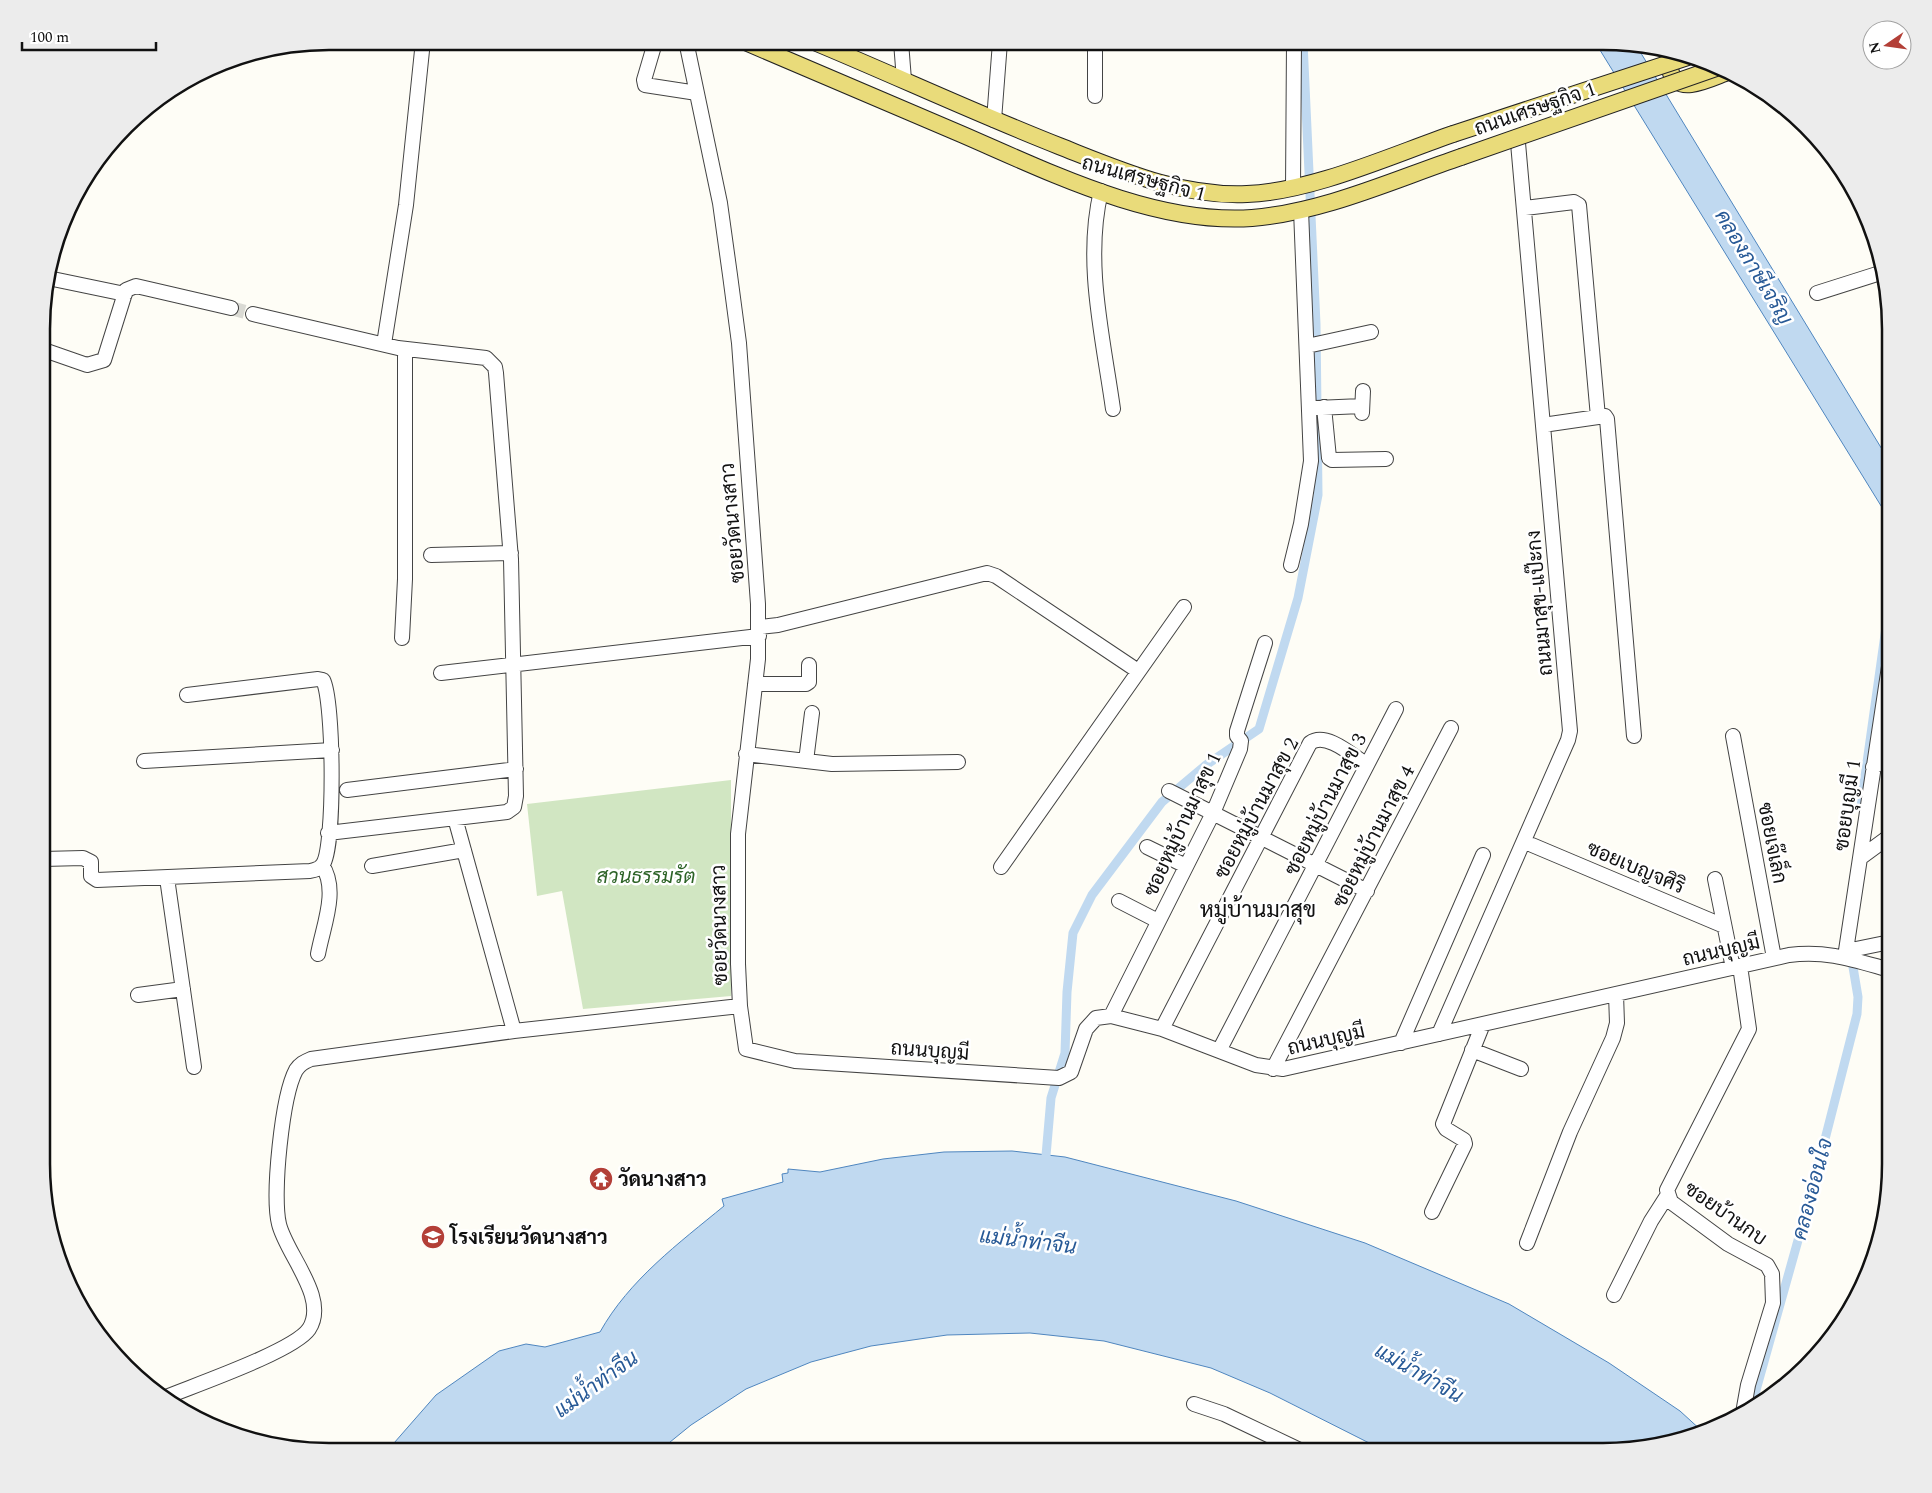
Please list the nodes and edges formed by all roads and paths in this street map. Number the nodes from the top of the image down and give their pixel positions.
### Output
1 (422, 50) edge
2 (653, 50) edge
3 (688, 50) edge
4 (761, 50) edge
5 (829, 50) edge
6 (831, 50) edge
7 (902, 50) edge
8 (999, 50) edge
9 (1095, 50) edge
10 (1294, 50) edge
11 (1672, 58) edge
12 (1679, 60) edge
13 (1709, 71) edge
14 (819, 74) junction
15 (1719, 75) edge
16 (904, 80) junction
17 (697, 93) junction
18 (1095, 96) dead end
19 (994, 120) junction
20 (1518, 143) junction
21 (1315, 182) junction
22 (1293, 188) junction
23 (1101, 191) junction
24 (1322, 205) junction
25 (1525, 208) junction
26 (1301, 210) junction
27 (1877, 274) edge
28 (54, 279) edge
29 (1817, 293) dead end
30 (125, 294) junction
31 (232, 308) tunnel mouth
32 (253, 314) tunnel mouth
33 (1371, 332) dead end
34 (384, 344) junction
35 (1307, 346) junction
36 (405, 349) junction
37 (50, 352) edge
38 (1362, 391) dead end
39 (1317, 408) junction
40 (1113, 409) dead end
41 (1598, 417) junction
42 (1543, 425) junction
43 (1386, 459) dead end
44 (511, 553) junction
45 (431, 555) dead end
46 (1291, 565) dead end
47 (1184, 607) dead end
48 (759, 632) junction
49 (402, 638) dead end
50 (1265, 643) dead end
51 (514, 665) junction
52 (809, 665) dead end
53 (1138, 671) junction
54 (441, 673) dead end
55 (755, 684) junction
56 (187, 695) dead end
57 (1396, 709) dead end
58 (812, 713) dead end
59 (1451, 728) dead end
60 (1882, 734) edge
61 (1634, 736) dead end
62 (1733, 736) dead end
63 (332, 750) junction
64 (746, 754) junction
65 (144, 760) dead end
66 (806, 761) junction
67 (958, 762) dead end
68 (1882, 762) edge
69 (1367, 765) junction
70 (1873, 767) junction
71 (516, 769) junction
72 (347, 790) dead end
73 (1169, 791) dead end
74 (1213, 813) junction
75 (456, 818) junction
76 (328, 833) junction
77 (1262, 838) junction
78 (1882, 842) edge
79 (1532, 845) dead end
80 (1147, 847) dead end
81 (464, 850) junction
82 (1483, 856) dead end
83 (1860, 858) junction
84 (50, 859) edge
85 (322, 865) junction
86 (1316, 865) junction
87 (372, 866) dead end
88 (1186, 866) junction
89 (1001, 867) dead end
90 (167, 878) junction
91 (1715, 879) dead end
92 (1367, 891) junction
93 (1119, 901) dead end
94 (1158, 921) junction
95 (1724, 926) junction
96 (1882, 944) edge
97 (318, 954) dead end
98 (1845, 954) junction
99 (1774, 958) junction
100 (1737, 967) junction
101 (1882, 967) edge
102 (182, 989) junction
103 (1616, 994) junction
104 (138, 995) dead end
105 (740, 1006) junction
106 (1111, 1016) junction
107 (1483, 1024) junction
108 (1162, 1029) junction
109 (514, 1031) junction
110 (1440, 1034) junction
111 (1401, 1042) junction
112 (746, 1049) joint
113 (1220, 1049) junction
114 (1472, 1050) junction
115 (194, 1067) dead end
116 (1273, 1069) junction
117 (1521, 1069) dead end
118 (1667, 1196) junction
119 (1432, 1212) dead end
120 (1527, 1243) dead end
121 (1614, 1295) dead end
122 (172, 1395) edge
123 (1194, 1404) dead end
124 (1744, 1406) edge
125 (1285, 1443) edge

1 - 34 street
2 - 17 street
3 - 17 street, ซอยวัดนางสาว
4 - 14 main road, ถนนเศรษฐกิจ 1
5 - 14 main road
6 - 16 main road, ถนนเศรษฐกิจ 1
7 - 16 street
8 - 19 street
9 - 18 street
10 - 22 street
11 - 15 main road
12 - 21 main road, ถนนเศรษฐกิจ 1, bridge
13 - 24 main road, ถนนเศรษฐกิจ 1, bridge
14 - 23 main road, ถนนเศรษฐกิจ 1
16 - 19 main road, ถนนเศรษฐกิจ 1
17 - 48 street, ซอยวัดนางสาว
19 - 22 main road, ถนนเศรษฐกิจ 1
20 - 21 main road
20 - 24 main road
20 - 25 street, ถนนมาสุข-แป๊ะกง
21 - 22 main road, ถนนเศรษฐกิจ 1
23 - 26 main road, ถนนเศรษฐกิจ 1
23 - 40 street
24 - 26 main road, ถนนเศรษฐกิจ 1
25 - 41 street
25 - 42 street, ถนนมาสุข-แป๊ะกง
26 - 35 street
27 - 29 street
28 - 30 street
30 - 31 street
30 - 37 street
32 - 34 street
33 - 35 street
34 - 36 street
35 - 39 street
36 - 44 street
36 - 49 street
38 - 39 street
39 - 43 street
39 - 46 street
41 - 42 street
41 - 61 street
42 - 110 street, ถนนมาสุข-แป๊ะกง
44 - 45 street
44 - 51 street
47 - 53 street
48 - 51 street
48 - 53 street
48 - 55 street, ซอยวัดนางสาว
50 - 74 street, ซอยหมู่บ้านมาสุข 1
51 - 54 street
51 - 71 street
52 - 55 street
53 - 89 street
55 - 64 street, ซอยวัดนางสาว
56 - 63 street
57 - 69 street, ซอยหมู่บ้านมาสุข 3
58 - 66 street
59 - 92 street, ซอยหมู่บ้านมาสุข 4
60 - 70 street, ซอยบุญมี 1
62 - 99 street, ซอยเจ๊เล็ก
63 - 65 street
63 - 76 street
64 - 66 street
64 - 105 street, ซอยวัดนางสาว
66 - 67 street
68 - 70 street
69 - 77 street, ซอยหมู่บ้านมาสุข 2
69 - 86 street, ซอยหมู่บ้านมาสุข 3
70 - 83 street, ซอยบุญมี 1
71 - 72 street
71 - 75 street
73 - 74 street
74 - 77 street
74 - 88 street, ซอยหมู่บ้านมาสุข 1
75 - 76 street
75 - 81 street
76 - 85 street
77 - 86 street
77 - 108 street, ซอยหมู่บ้านมาสุข 2
78 - 83 street
79 - 95 street, ซอยเบญจศิริ
80 - 88 street
81 - 87 street
81 - 109 street
82 - 111 street
83 - 98 street, ซอยบุญมี 1
84 - 90 street
85 - 90 street
85 - 97 street
86 - 92 street
86 - 113 street, ซอยหมู่บ้านมาสุข 3
88 - 94 street, ซอยหมู่บ้านมาสุข 1
90 - 102 street
91 - 95 street, ซอยเบญจศิริ
92 - 116 street, ซอยหมู่บ้านมาสุข 4
93 - 94 street
94 - 106 street, ซอยหมู่บ้านมาสุข 1
95 - 100 street, ซอยเบญจศิริ
96 - 98 street
98 - 99 street, ถนนบุญมี
98 - 101 street, ถนนบุญมี
99 - 100 street, ถนนบุญมี
100 - 103 street, ถนนบุญมี
100 - 118 street, ซอยบ้านกบ
102 - 104 street
102 - 115 street
103 - 107 street, ถนนบุญมี
103 - 120 street
105 - 109 street
105 - 112 street, ซอยวัดนางสาว
106 - 108 street, ถนนบุญมี
106 - 112 street, ถนนบุญมี
107 - 110 street, ถนนบุญมี
107 - 114 street
108 - 113 street, ถนนบุญมี
109 - 122 street
110 - 111 street, ถนนบุญมี
111 - 116 street, ถนนบุญมี
113 - 116 street, ถนนบุญมี
114 - 117 street
114 - 119 street
118 - 121 street
118 - 124 street, ซอยบ้านกบ
123 - 125 street

